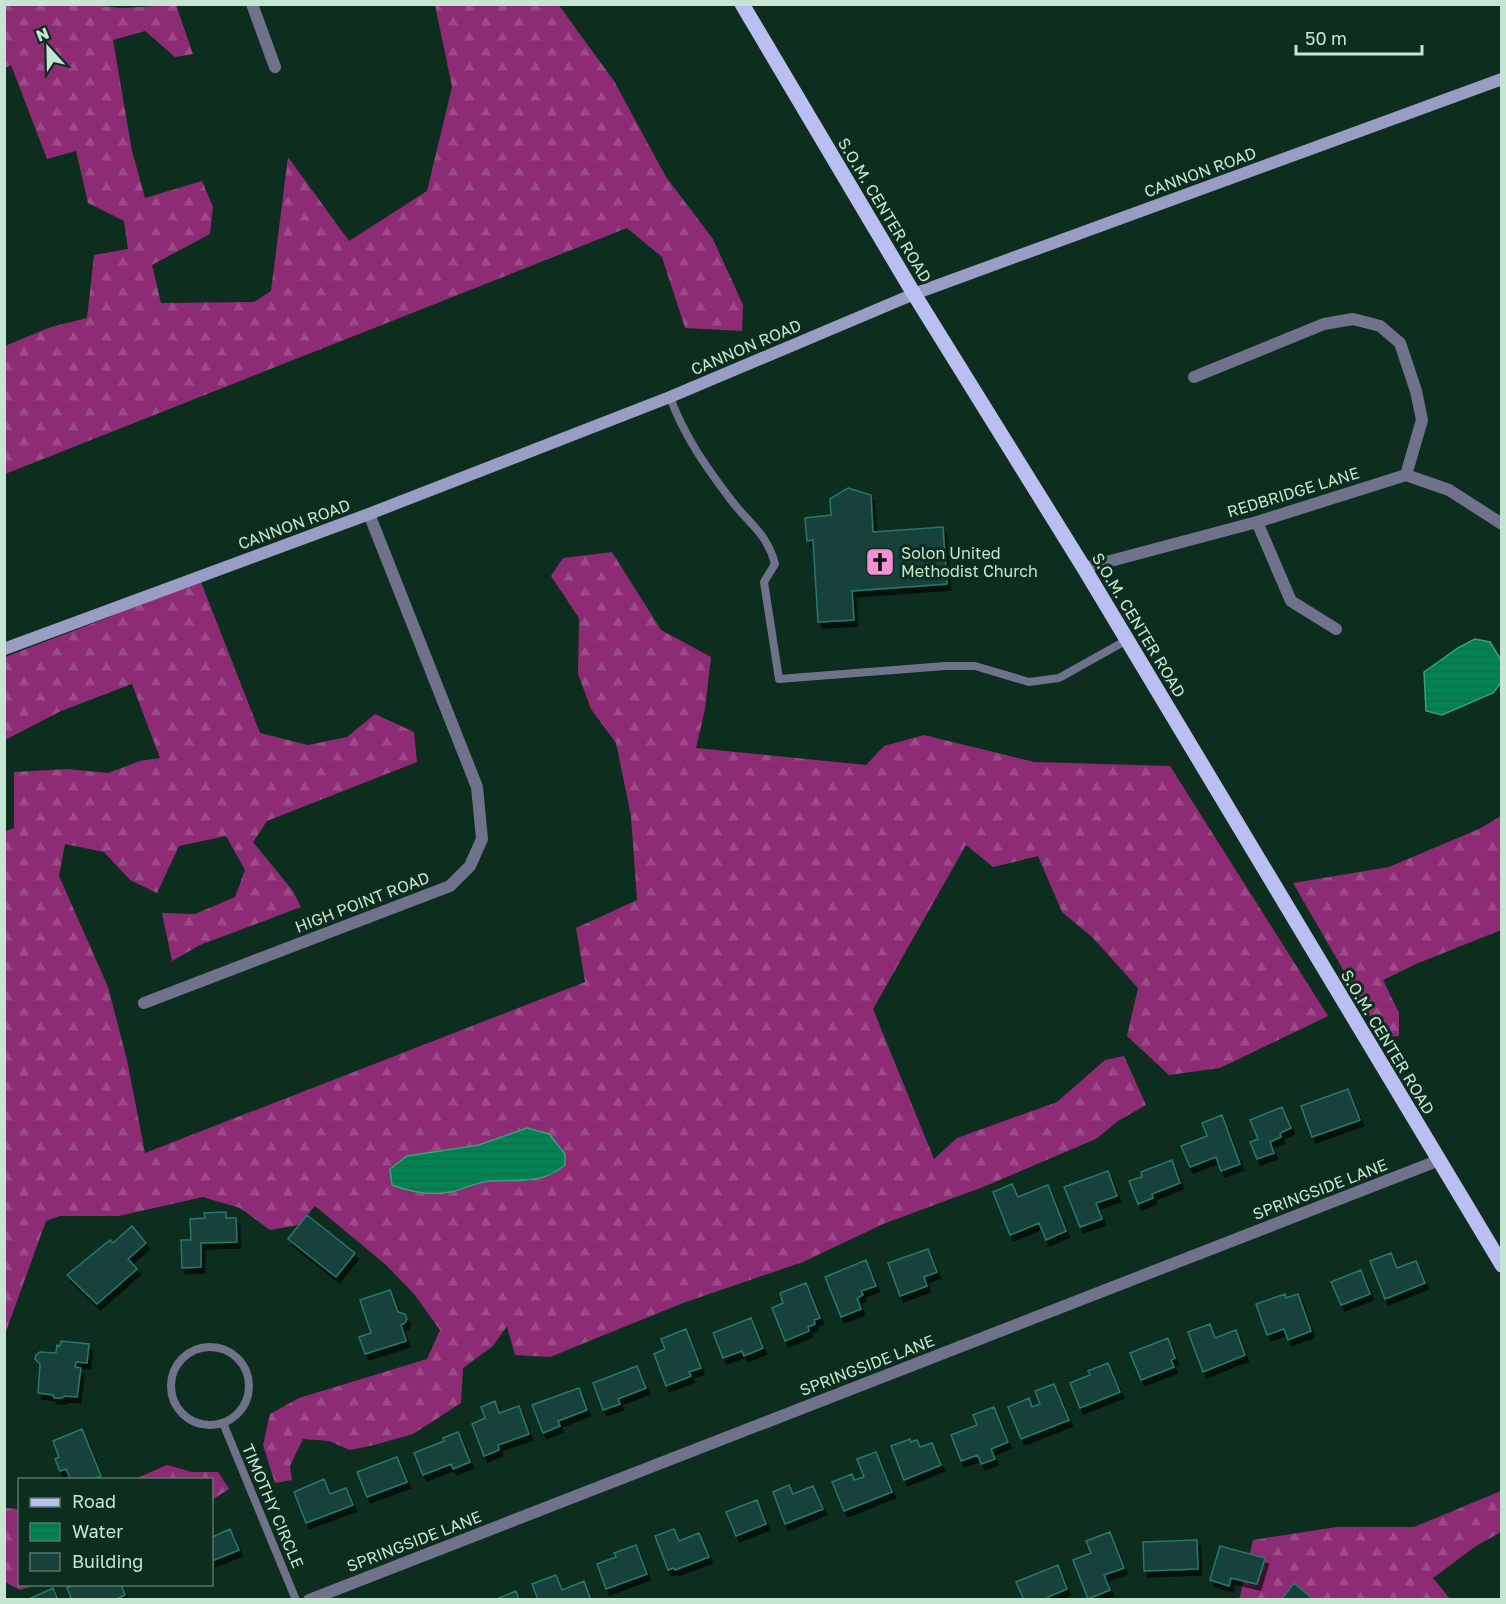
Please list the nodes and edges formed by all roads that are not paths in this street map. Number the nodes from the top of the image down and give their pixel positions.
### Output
1 (252, 4) edge
2 (742, 4) edge
3 (275, 67) dead end
4 (1502, 79) edge
5 (915, 294) junction
6 (1194, 377) dead end
7 (670, 397) junction
8 (1406, 475) junction
9 (369, 514) junction
10 (1257, 522) junction
11 (1502, 524) edge
12 (1084, 568) junction
13 (1336, 629) dead end
14 (1127, 640) junction
15 (4, 649) edge
16 (144, 1003) dead end
17 (1437, 1161) junction
18 (1502, 1265) edge
19 (222, 1423) junction
20 (296, 1599) edge
21 (309, 1599) edge

1 - 3 street
2 - 5 main road, S.O.M. CENTER ROAD
4 - 5 main road, CANNON ROAD
5 - 7 main road, CANNON ROAD
5 - 12 main road, S.O.M. CENTER ROAD
6 - 8 street
7 - 9 main road, CANNON ROAD
7 - 14 lane
8 - 10 street, REDBRIDGE LANE
8 - 11 street
9 - 15 main road, CANNON ROAD
9 - 16 street, HIGH POINT ROAD
10 - 12 street, REDBRIDGE LANE
10 - 13 street
12 - 14 main road, S.O.M. CENTER ROAD
14 - 17 main road, S.O.M. CENTER ROAD
17 - 18 main road, S.O.M. CENTER ROAD
17 - 21 street, SPRINGSIDE LANE
19 - 19 lane
19 - 20 lane, TIMOTHY CIRCLE

